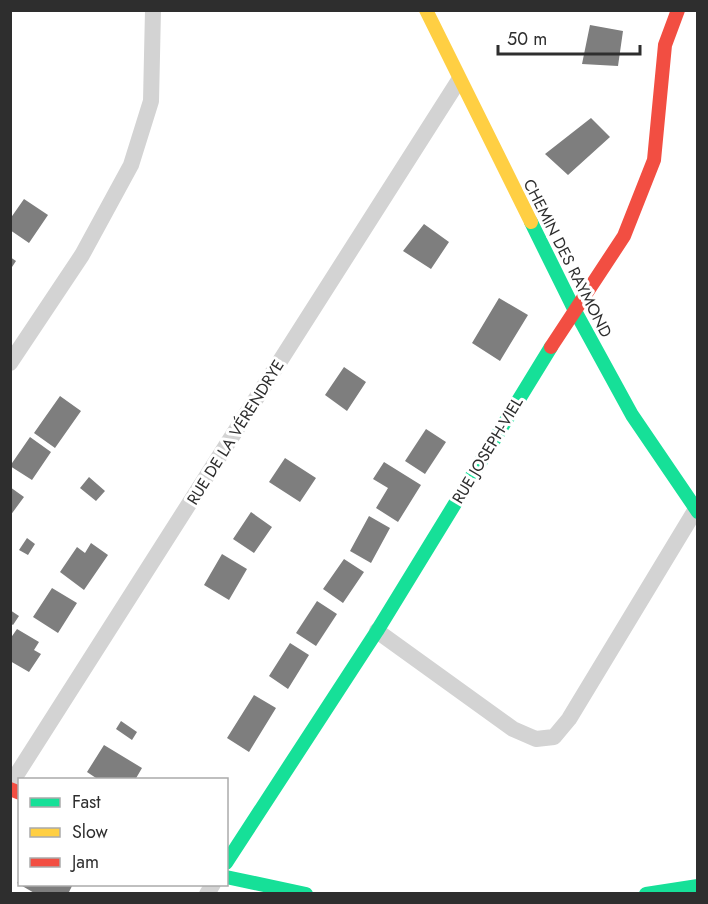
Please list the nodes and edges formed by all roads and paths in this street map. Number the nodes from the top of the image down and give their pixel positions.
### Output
1 (153, 10) edge
2 (426, 10) edge
3 (678, 10) edge
4 (459, 80) junction
5 (574, 309) junction
6 (10, 363) edge
7 (697, 510) edge
8 (377, 631) junction
9 (10, 787) edge
10 (228, 860) edge
11 (228, 877) edge
12 (698, 886) edge
13 (306, 894) edge
14 (646, 894) edge

1 - 6 street
2 - 4 street, CHEMIN DES RAYMOND
3 - 5 street, RUE JOSEPH-VIEL
4 - 5 street, CHEMIN DES RAYMOND
4 - 9 street, RUE DE LA VÉRENDRYE
5 - 7 street, CHEMIN DES RAYMOND
5 - 8 street, RUE JOSEPH-VIEL
7 - 8 street
8 - 10 street, RUE JOSEPH-VIEL
11 - 13 street
12 - 14 street

